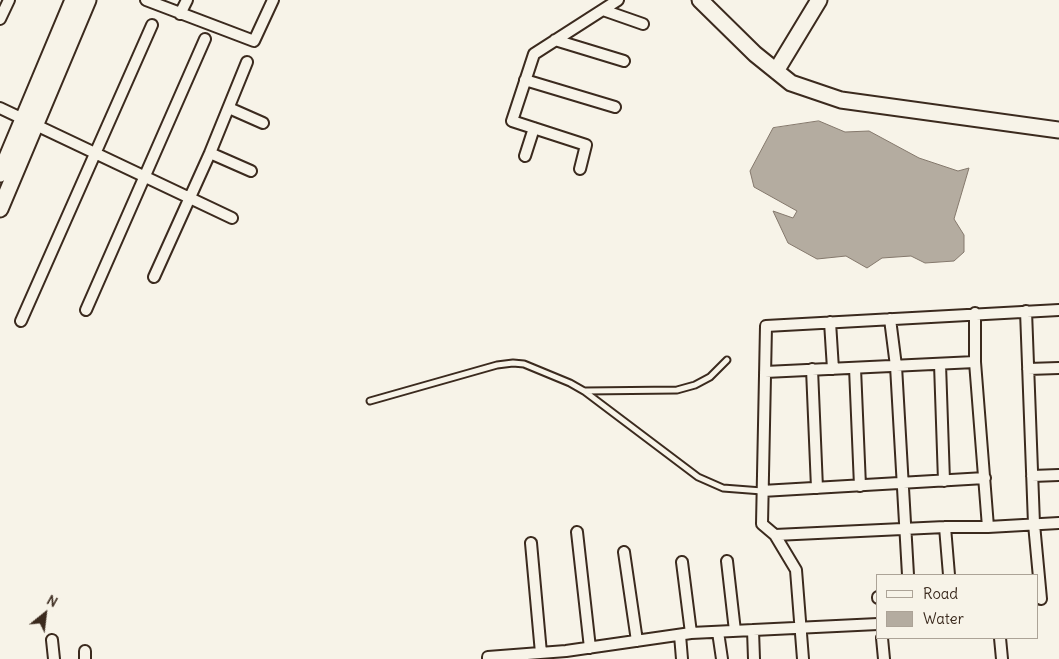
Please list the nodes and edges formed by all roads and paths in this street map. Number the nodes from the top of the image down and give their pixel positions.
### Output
1 (9, 0) edge
2 (73, 0) edge
3 (88, 0) edge
4 (146, 0) edge
5 (187, 0) edge
6 (273, 0) edge
7 (618, 0) edge
8 (700, 0) edge
9 (819, 0) edge
10 (603, 10) junction
11 (180, 14) junction
12 (0, 19) edge
13 (643, 24) dead end
14 (152, 25) dead end
15 (205, 39) dead end
16 (555, 40) junction
17 (624, 61) dead end
18 (247, 62) dead end
19 (776, 71) junction
20 (525, 80) junction
21 (615, 107) dead end
22 (0, 108) edge
23 (229, 108) junction
24 (30, 123) junction
25 (263, 123) dead end
26 (534, 128) junction
27 (1059, 130) edge
28 (210, 153) junction
29 (95, 154) junction
30 (525, 156) dead end
31 (580, 169) dead end
32 (251, 171) dead end
33 (0, 174) edge
34 (143, 176) junction
35 (190, 198) junction
36 (0, 209) edge
37 (232, 218) dead end
38 (154, 277) dead end
39 (86, 310) dead end
40 (1059, 310) edge
41 (1026, 311) junction
42 (975, 313) junction
43 (890, 318) junction
44 (21, 321) dead end
45 (830, 322) junction
46 (727, 360) dead end
47 (976, 362) junction
48 (940, 364) junction
49 (896, 366) junction
50 (833, 368) junction
51 (855, 368) junction
52 (1059, 368) edge
53 (812, 369) junction
54 (1028, 369) junction
55 (765, 372) junction
56 (584, 391) junction
57 (370, 401) dead end
58 (1059, 475) edge
59 (1032, 476) junction
60 (985, 478) junction
61 (944, 481) junction
62 (903, 484) junction
63 (860, 486) junction
64 (817, 488) junction
65 (762, 491) junction
66 (1059, 523) edge
67 (1034, 524) junction
68 (945, 527) junction
69 (988, 527) junction
70 (905, 530) junction
71 (577, 532) dead end
72 (775, 535) junction
73 (532, 543) dead end
74 (624, 552) dead end
75 (727, 561) dead end
76 (682, 562) dead end
77 (908, 574) edge
78 (949, 574) edge
79 (1039, 574) edge
80 (1039, 578) edge
81 (1041, 599) dead end
82 (876, 624) edge
83 (800, 627) junction
84 (753, 630) junction
85 (735, 631) junction
86 (718, 632) junction
87 (691, 633) junction
88 (680, 635) junction
89 (882, 639) edge
90 (1000, 639) edge
91 (52, 640) dead end
92 (637, 641) junction
93 (590, 648) junction
94 (542, 653) junction
95 (566, 655) edge
96 (54, 659) edge
97 (488, 659) edge
98 (682, 659) edge
99 (722, 659) edge
100 (754, 659) edge
101 (803, 659) edge
102 (884, 659) edge
103 (1002, 659) edge

1 - 12 street
2 - 24 street
3 - 24 street
4 - 11 street
5 - 11 street
6 - 11 street
7 - 10 street
8 - 19 street
9 - 19 street
10 - 13 street
10 - 16 street
14 - 29 street
15 - 34 street
16 - 17 street
16 - 20 street
18 - 23 street
19 - 27 street
20 - 21 street
20 - 26 street
22 - 24 street
23 - 25 street
23 - 28 street
24 - 29 street
24 - 33 street
24 - 36 street
26 - 30 street
26 - 31 street
28 - 32 street
28 - 35 street
29 - 34 street
29 - 44 street
34 - 35 street
34 - 39 street
35 - 37 street
35 - 38 street
40 - 41 street
41 - 42 street
41 - 54 street
42 - 43 street
42 - 47 street
43 - 45 street
43 - 49 street
45 - 50 street
45 - 55 street
46 - 56 lane
47 - 48 street
47 - 60 street
48 - 49 street
48 - 61 street
49 - 51 street
49 - 62 street
50 - 51 street
50 - 53 street
51 - 63 street
52 - 54 street
53 - 55 street
53 - 64 street
54 - 59 street
55 - 65 street
56 - 57 lane
56 - 65 lane
58 - 59 street
59 - 67 street
60 - 61 street
60 - 69 street
61 - 62 street
62 - 63 street
62 - 70 street
63 - 64 street
64 - 65 street
65 - 72 street
66 - 67 street
67 - 69 street
67 - 79 street
68 - 69 street
68 - 70 street
68 - 78 street
70 - 72 street
70 - 77 street
71 - 93 street
72 - 83 street
73 - 94 street
74 - 92 street
75 - 85 street
76 - 87 street
80 - 81 street
82 - 83 street
83 - 84 street
83 - 101 street
84 - 85 street
84 - 100 street
85 - 86 street
86 - 87 street
86 - 99 street
87 - 88 street
88 - 92 street
88 - 98 street
89 - 102 street
90 - 103 street
91 - 96 street
92 - 93 street
93 - 95 street
94 - 95 street
94 - 97 street

